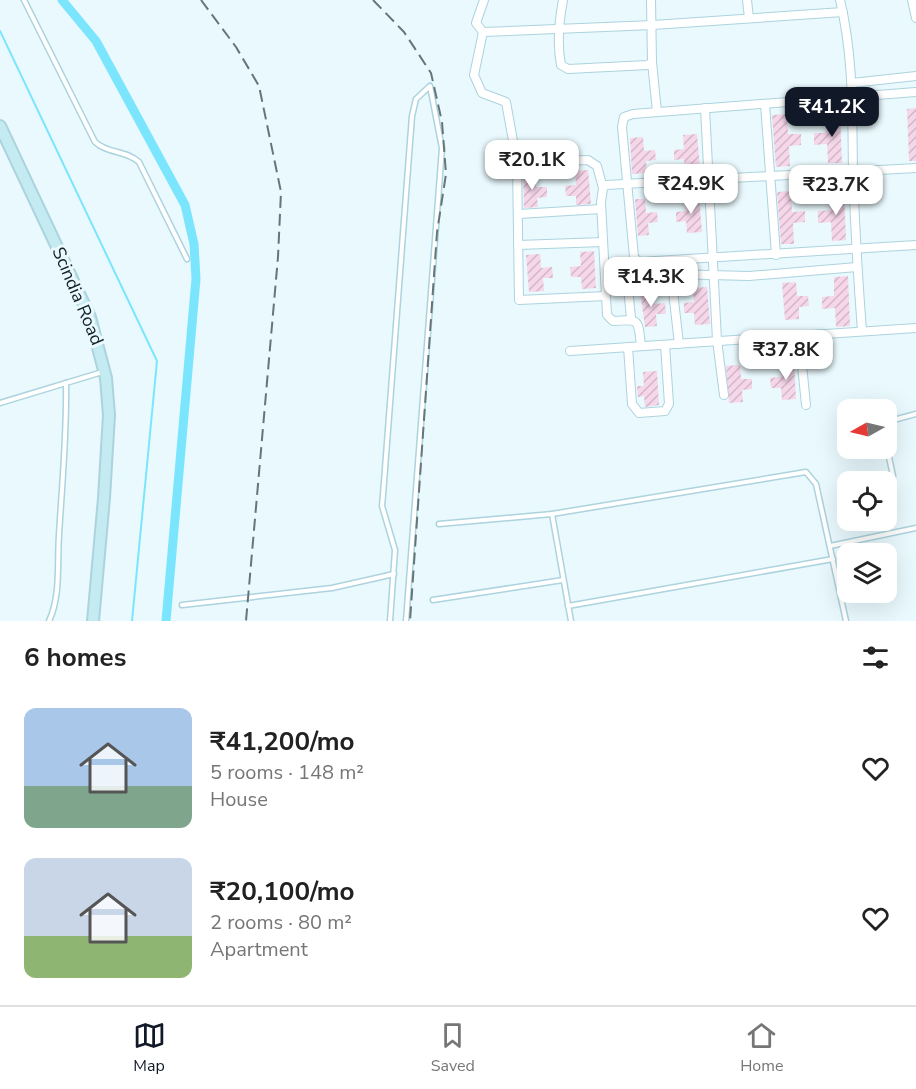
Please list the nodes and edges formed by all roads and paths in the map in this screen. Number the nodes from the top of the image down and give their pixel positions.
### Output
1 (24, 0) edge
2 (484, 0) edge
3 (563, 0) edge
4 (651, 0) edge
5 (747, 0) edge
6 (840, 0) edge
7 (912, 0) edge
8 (843, 12) junction
9 (749, 18) junction
10 (916, 18) edge
11 (653, 25) junction
12 (559, 29) junction
13 (483, 32) junction
14 (652, 62) junction
15 (916, 76) edge
16 (852, 83) junction
17 (916, 92) edge
18 (852, 97) junction
19 (765, 104) junction
20 (705, 108) junction
21 (657, 112) junction
22 (0, 126) edge
23 (0, 140) edge
24 (517, 163) junction
25 (916, 168) edge
26 (853, 172) junction
27 (771, 176) junction
28 (709, 179) junction
29 (628, 184) junction
30 (603, 188) junction
31 (601, 209) junction
32 (519, 214) junction
33 (603, 242) junction
34 (518, 245) junction
35 (916, 245) edge
36 (855, 250) junction
37 (776, 255) junction
38 (713, 259) junction
39 (187, 260) dead end
40 (857, 267) junction
41 (671, 274) junction
42 (713, 275) junction
43 (606, 296) junction
44 (631, 318) junction
45 (916, 328) edge
46 (862, 331) junction
47 (799, 335) junction
48 (717, 340) junction
49 (679, 344) junction
50 (665, 345) junction
51 (641, 346) junction
52 (628, 347) junction
53 (570, 351) dead end
54 (99, 373) junction
55 (66, 383) junction
56 (724, 395) dead end
57 (0, 403) edge
58 (806, 405) dead end
59 (916, 414) edge
60 (897, 419) edge
61 (552, 514) junction
62 (439, 524) dead end
63 (916, 528) edge
64 (830, 546) junction
65 (833, 559) junction
66 (394, 574) junction
67 (563, 580) junction
68 (433, 600) dead end
69 (182, 605) dead end
70 (568, 606) junction
71 (50, 621) edge
72 (86, 621) edge
73 (93, 621) edge
74 (390, 621) edge
75 (406, 621) edge
76 (571, 621) edge
77 (846, 621) edge

1 - 39 lane
2 - 13 street
3 - 12 street
4 - 11 street
5 - 9 street
6 - 8 street
7 - 10 street
8 - 9 street
8 - 16 street
9 - 11 street
11 - 12 street
11 - 14 street
12 - 13 street
12 - 14 street
13 - 24 street
14 - 21 street
15 - 16 street
16 - 18 street
17 - 18 street
18 - 19 street
18 - 26 street
19 - 20 street
19 - 27 street
20 - 21 street
20 - 28 street
21 - 29 street
22 - 73 main road, Scindia Road
23 - 54 main road
24 - 30 street
24 - 32 street
25 - 26 street
26 - 27 street
26 - 36 street
27 - 28 street
27 - 37 street
28 - 29 street
28 - 38 street
29 - 30 street
29 - 38 street
30 - 31 street
31 - 32 street
31 - 33 street
32 - 34 street
33 - 34 street
33 - 43 street
34 - 43 street
35 - 36 street
36 - 37 street
36 - 40 street
37 - 38 street
38 - 42 street
40 - 42 street
40 - 46 street
41 - 42 street
41 - 44 street
41 - 49 street
42 - 48 street
43 - 44 street
44 - 51 street
45 - 46 street
46 - 47 street
47 - 48 street
47 - 58 street
48 - 49 street
48 - 56 street
49 - 50 street
50 - 51 street
50 - 52 street
51 - 52 street
52 - 53 street
54 - 55 lane
54 - 72 main road
55 - 57 lane
55 - 71 lane
59 - 60 lane
61 - 62 lane
61 - 64 lane
61 - 67 lane
63 - 64 lane
64 - 65 lane
65 - 70 lane
65 - 77 lane
66 - 69 lane
66 - 74 lane
66 - 75 lane
67 - 68 lane
67 - 70 lane
70 - 76 lane

